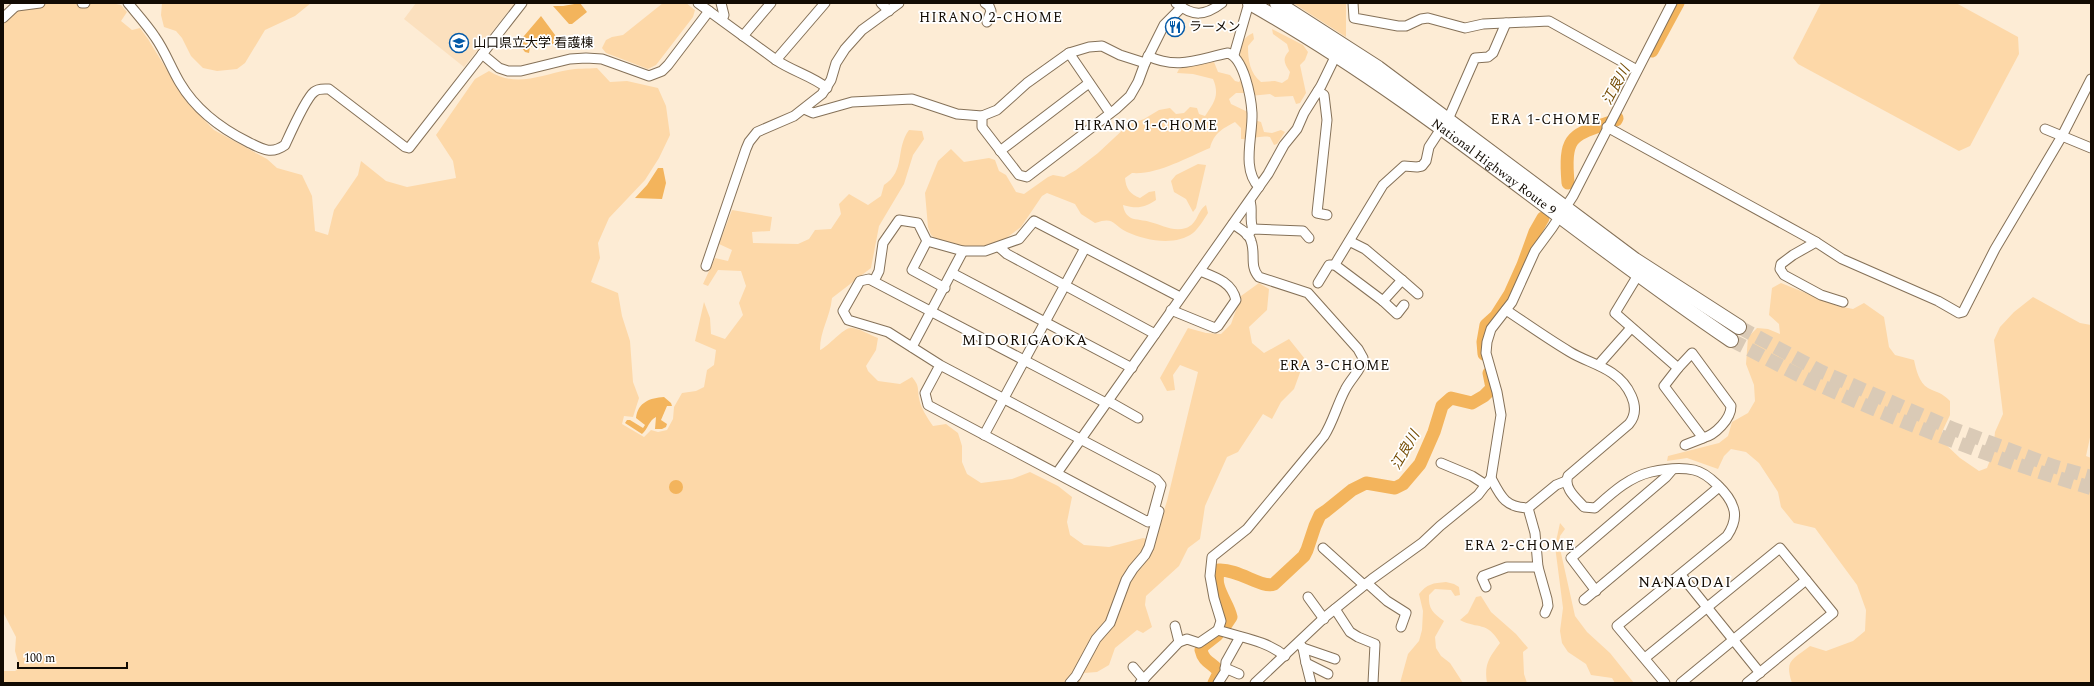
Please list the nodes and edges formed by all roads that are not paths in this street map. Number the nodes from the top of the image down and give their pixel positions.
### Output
1 (40, 3) edge
2 (128, 3) edge
3 (522, 3) edge
4 (698, 3) edge
5 (721, 3) edge
6 (771, 3) edge
7 (825, 3) edge
8 (881, 3) edge
9 (899, 3) edge
10 (985, 3) edge
11 (1222, 3) edge
12 (1250, 3) edge
13 (1277, 3) edge
14 (1353, 3) edge
15 (1672, 3) edge
16 (18, 4) edge
17 (1179, 5) edge
18 (709, 11) junction
19 (889, 11) junction
20 (3, 18) edge
21 (722, 20) junction
22 (987, 22) dead end
23 (1506, 22) junction
24 (743, 36) junction
25 (1339, 49) junction
26 (1069, 53) junction
27 (482, 54) junction
28 (1234, 55) junction
29 (776, 60) junction
30 (1146, 60) junction
31 (1637, 70) junction
32 (1089, 83) junction
33 (2090, 85) edge
34 (827, 88) junction
35 (1318, 91) junction
36 (804, 109) junction
37 (1110, 113) junction
38 (982, 116) junction
39 (1444, 123) junction
40 (1607, 128) junction
41 (2045, 129) dead end
42 (2062, 136) junction
43 (2091, 148) edge
44 (1000, 151) junction
45 (1259, 188) junction
46 (1250, 201) junction
47 (1563, 212) junction
48 (1318, 214) dead end
49 (1233, 224) junction
50 (1250, 232) junction
51 (1309, 238) dead end
52 (927, 241) junction
53 (1348, 241) junction
54 (1816, 242) junction
55 (999, 247) junction
56 (1085, 248) junction
57 (963, 251) junction
58 (1335, 265) junction
59 (706, 266) dead end
60 (1200, 270) junction
61 (952, 273) junction
62 (1638, 275) junction
63 (1402, 280) junction
64 (874, 281) junction
65 (1318, 283) dead end
66 (1065, 286) junction
67 (945, 288) junction
68 (1418, 294) dead end
69 (1180, 297) junction
70 (1383, 302) junction
71 (1844, 302) dead end
72 (1404, 305) dead end
73 (1171, 310) junction
74 (1506, 310) junction
75 (932, 312) junction
76 (1045, 322) junction
77 (1739, 327) tunnel mouth
78 (1631, 328) junction
79 (1155, 334) junction
80 (1731, 340) tunnel mouth
81 (912, 347) junction
82 (1025, 361) junction
83 (940, 365) junction
84 (1600, 366) junction
85 (1132, 368) junction
86 (1678, 368) junction
87 (1004, 398) junction
88 (1107, 402) junction
89 (1138, 418) dead end
90 (984, 436) junction
91 (1703, 438) junction
92 (1080, 439) junction
93 (1685, 445) dead end
94 (1442, 463) dead end
95 (1672, 470) junction
96 (1057, 473) junction
97 (1489, 481) junction
98 (1566, 481) junction
99 (1161, 485) junction
100 (1719, 487) junction
101 (1528, 508) junction
102 (1323, 548) dead end
103 (1538, 567) junction
104 (1681, 575) junction
105 (1806, 580) junction
106 (1366, 584) junction
107 (1486, 587) dead end
108 (1596, 591) junction
109 (1308, 597) dead end
110 (1584, 600) dead end
111 (1706, 608) junction
112 (1335, 609) junction
113 (1545, 613) dead end
114 (1324, 619) junction
115 (1175, 626) dead end
116 (1401, 627) dead end
117 (1218, 630) junction
118 (1240, 637) junction
119 (1733, 640) junction
120 (1179, 642) junction
121 (1301, 645) junction
122 (1285, 656) junction
123 (1645, 658) junction
124 (1335, 659) dead end
125 (1306, 663) junction
126 (1133, 667) dead end
127 (1225, 668) junction
128 (1760, 673) junction
129 (1239, 674) dead end
130 (1328, 674) dead end
131 (1142, 681) edge
132 (1070, 683) edge
133 (1218, 683) edge
134 (1255, 683) edge
135 (1311, 683) edge
136 (1373, 683) edge
137 (1665, 683) edge
138 (1681, 683) edge
139 (1747, 683) edge

1 - 16 street
2 - 27 street
3 - 27 street
4 - 18 street
5 - 21 street
6 - 24 street
7 - 29 street
8 - 19 street
9 - 19 street
10 - 22 street
11 - 17 street
12 - 25 highway, National Highway Route 9
12 - 28 street
13 - 25 highway, National Highway Route 9
14 - 23 street
15 - 31 street
16 - 20 street
17 - 30 street
18 - 21 street
18 - 27 street
19 - 34 street
21 - 24 street
23 - 31 street
23 - 39 street
24 - 29 street
25 - 35 street
25 - 39 highway, National Highway Route 9
26 - 30 street
26 - 32 street
26 - 38 street
28 - 30 street
28 - 45 street
29 - 34 street
30 - 37 street
31 - 40 street
32 - 37 street
32 - 44 street
33 - 42 street
34 - 36 street
35 - 45 street
35 - 48 street
36 - 38 street
36 - 59 street
37 - 44 street
38 - 44 street
39 - 47 highway, National Highway Route 9
39 - 53 street
40 - 47 street
40 - 54 street
41 - 42 street
42 - 43 street
42 - 54 street
45 - 46 street
46 - 49 street
46 - 50 street
47 - 62 highway, National Highway Route 9
47 - 74 street
47 - 77 highway, National Highway Route 9
49 - 50 street
49 - 60 street
50 - 51 street
50 - 117 street
52 - 57 street
52 - 64 street
52 - 67 street
53 - 58 street
53 - 63 street
54 - 71 street
55 - 56 street
55 - 57 street
55 - 66 street
56 - 66 street
56 - 69 street
57 - 61 street
58 - 65 street
58 - 70 street
60 - 69 street
60 - 73 street
61 - 67 street
61 - 76 street
62 - 78 street
62 - 80 highway, National Highway Route 9
63 - 68 street
63 - 70 street
64 - 75 street
64 - 81 street
66 - 76 street
66 - 79 street
67 - 75 street
69 - 73 street
70 - 72 street
73 - 79 street
74 - 84 street
74 - 97 street
75 - 81 street
75 - 82 street
76 - 82 street
76 - 85 street
78 - 84 street
78 - 86 street
79 - 85 street
81 - 83 street
82 - 87 street
82 - 88 street
83 - 87 street
83 - 90 street
84 - 98 street
85 - 88 street
86 - 91 street
86 - 91 street
87 - 90 street
87 - 92 street
88 - 89 street
88 - 92 street
90 - 96 street
91 - 93 street
92 - 96 street
92 - 99 street
94 - 97 street
95 - 98 street
95 - 100 street
95 - 108 street
96 - 99 street
97 - 101 street
97 - 106 street
98 - 101 street
99 - 132 street
100 - 104 street
100 - 108 street
101 - 103 street
102 - 106 street
103 - 107 street
103 - 113 street
104 - 111 street
104 - 123 street
105 - 111 street
105 - 119 street
105 - 128 street
106 - 112 street
106 - 116 street
108 - 110 street
109 - 114 street
111 - 119 street
111 - 123 street
112 - 114 street
112 - 136 street
114 - 121 street
115 - 120 street
117 - 118 street
117 - 120 street
118 - 122 street
118 - 127 street
119 - 128 street
119 - 138 street
120 - 131 street
121 - 122 street
121 - 124 street
121 - 125 street
122 - 134 street
123 - 137 street
125 - 130 street
125 - 135 street
126 - 131 street
127 - 129 street
127 - 133 street
128 - 139 street

